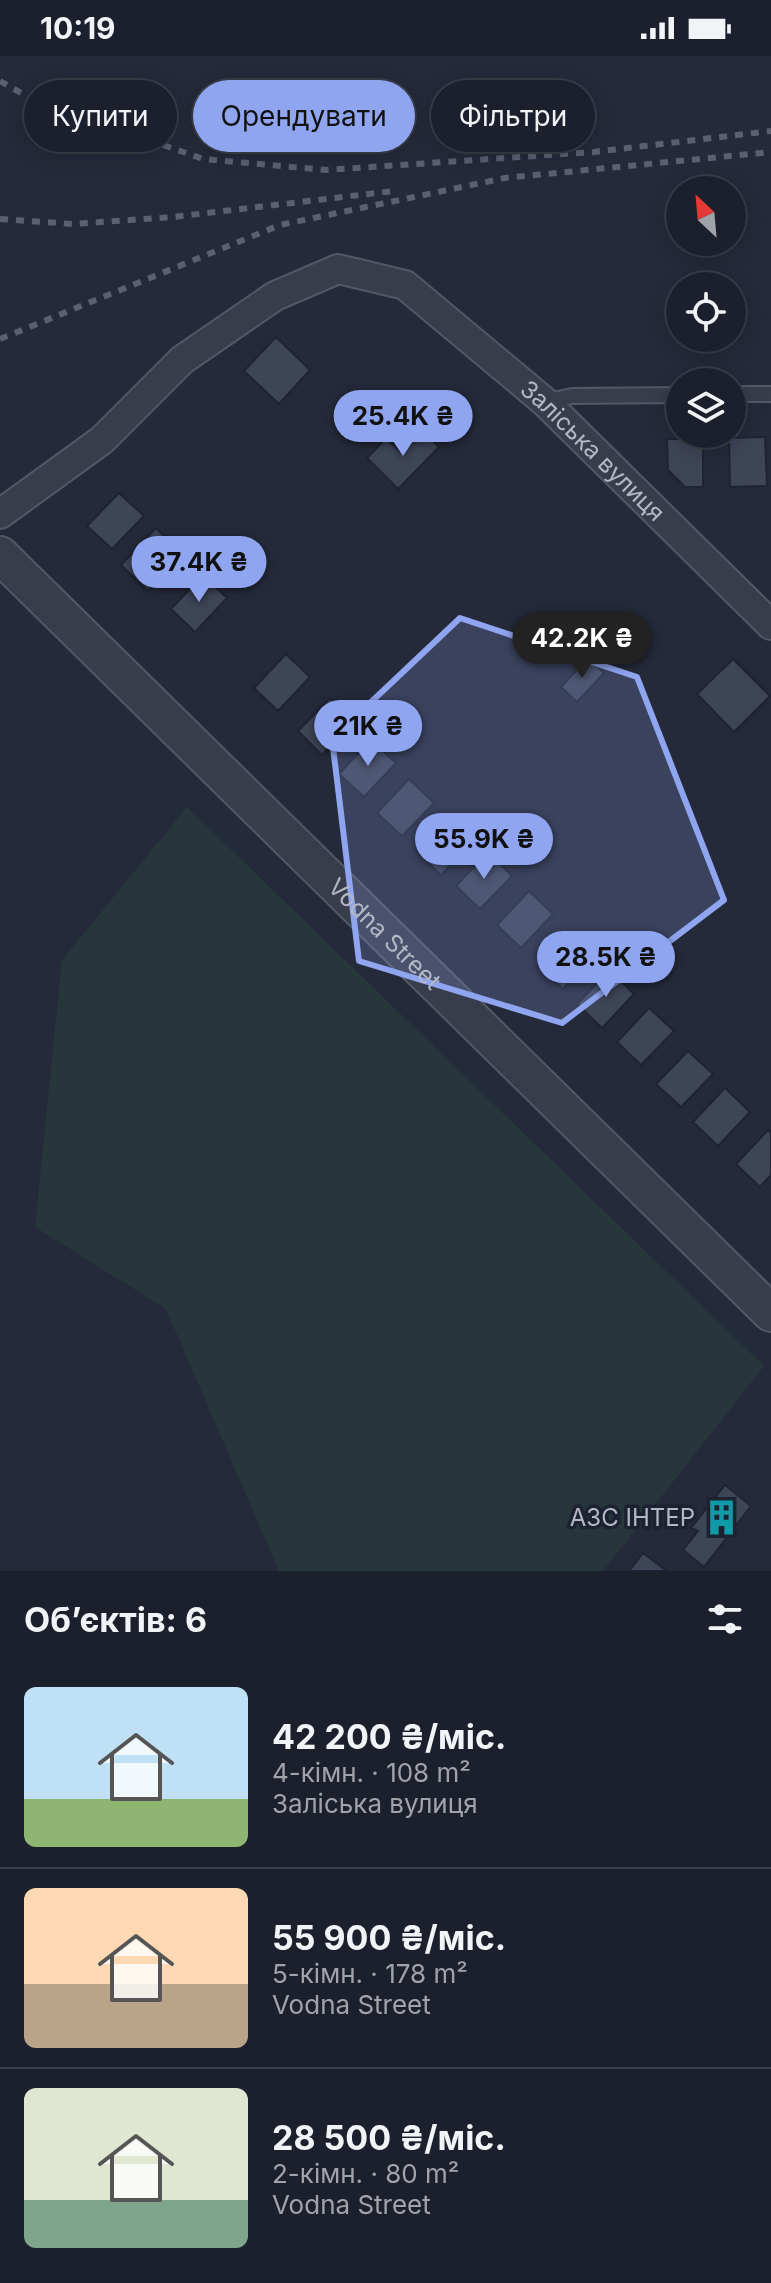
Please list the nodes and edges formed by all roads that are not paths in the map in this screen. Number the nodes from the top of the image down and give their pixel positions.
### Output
1 (746, 394) edge
2 (771, 394) edge
3 (666, 395) edge
4 (545, 402) junction
5 (0, 514) edge
6 (0, 555) edge
7 (771, 625) edge
8 (771, 1313) edge

1 - 2 lane
3 - 4 lane
4 - 5 street, Заліська вулиця
4 - 7 street, Заліська вулиця
6 - 8 street, Vodna Street

